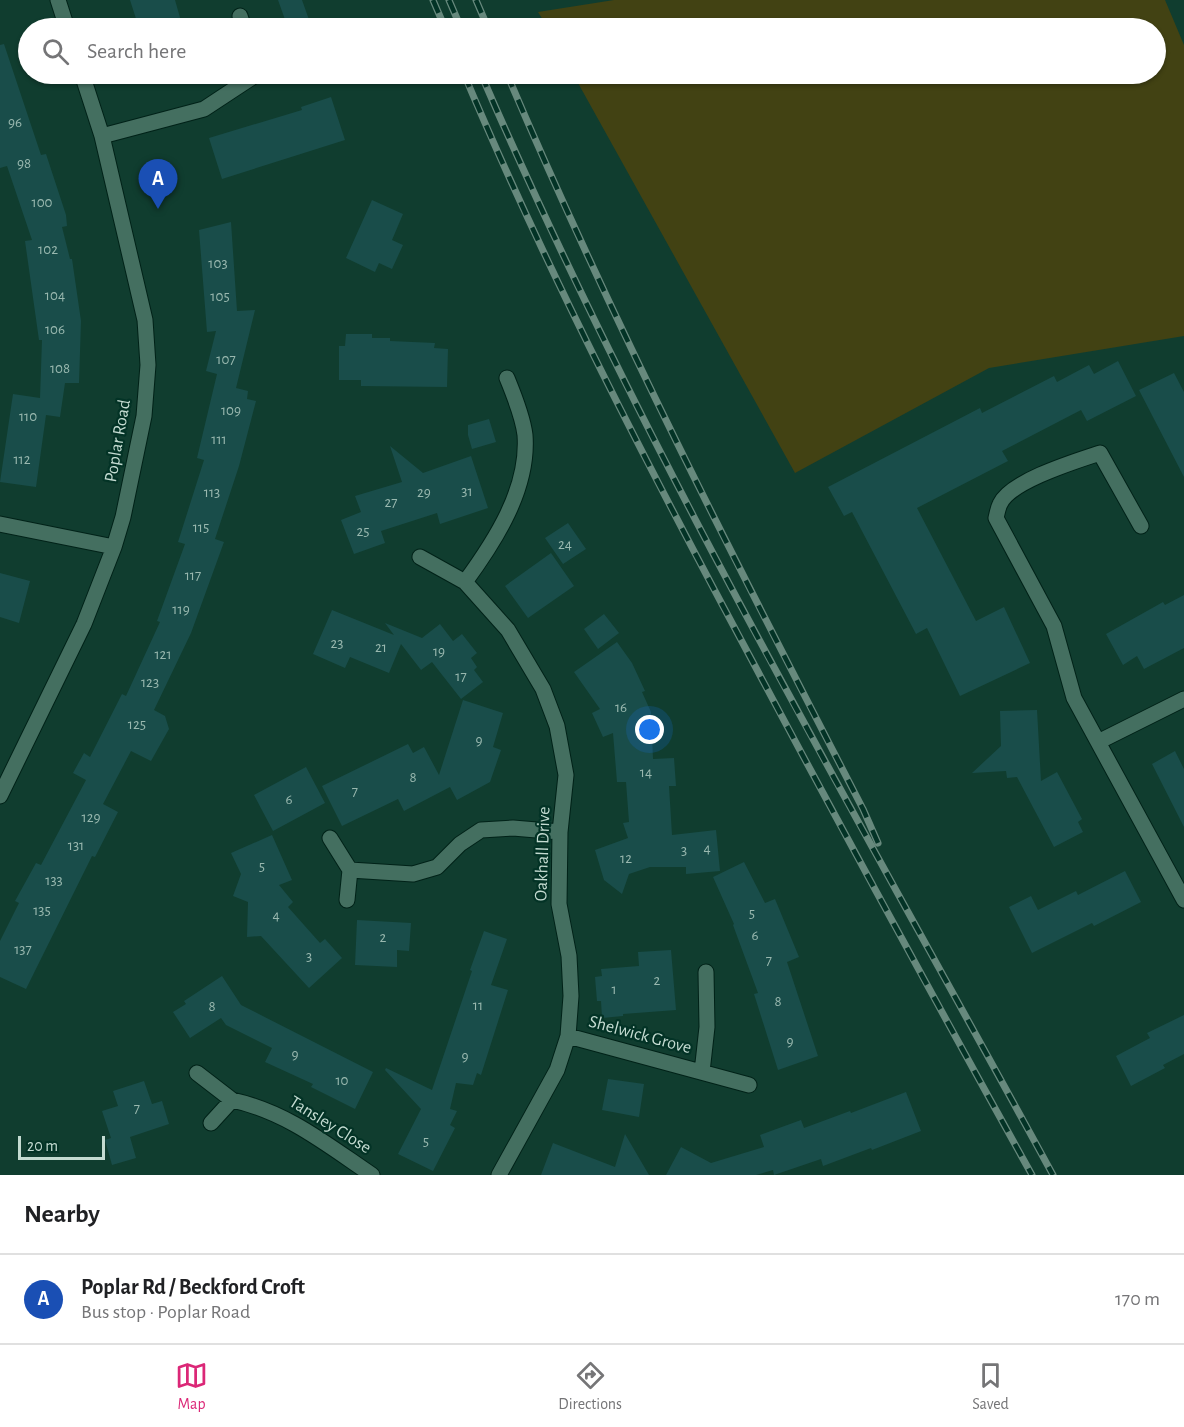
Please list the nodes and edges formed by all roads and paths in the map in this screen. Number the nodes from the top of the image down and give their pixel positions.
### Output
1 (58, 0) edge
2 (64, 18) edge
3 (85, 84) edge
4 (242, 84) edge
5 (102, 136) junction
6 (507, 378) dead end
7 (0, 524) edge
8 (1141, 526) dead end
9 (114, 547) junction
10 (420, 557) dead end
11 (465, 582) junction
12 (1184, 699) edge
13 (1098, 742) junction
14 (0, 796) edge
15 (560, 832) junction
16 (330, 838) dead end
17 (351, 870) junction
18 (347, 900) dead end
19 (1184, 900) edge
20 (706, 972) dead end
21 (568, 1036) junction
22 (702, 1072) junction
23 (197, 1073) dead end
24 (749, 1085) dead end
25 (232, 1100) junction
26 (212, 1123) dead end
27 (372, 1175) edge
28 (499, 1175) edge

1 - 2 street
3 - 5 street, Poplar Road
4 - 5 street
5 - 9 street, Poplar Road
6 - 11 street
7 - 9 street
8 - 13 street
9 - 14 street, Poplar Road
10 - 11 street, Oakhall Drive
11 - 15 street, Oakhall Drive
12 - 13 street
13 - 19 street
15 - 17 street
15 - 21 street, Oakhall Drive
16 - 17 street
17 - 18 street
20 - 22 street, Shelwick Grove
21 - 22 street, Shelwick Grove
21 - 28 street, Oakhall Drive
22 - 24 street, Shelwick Grove
23 - 25 street, Tansley Close
25 - 26 street
25 - 27 street, Tansley Close

